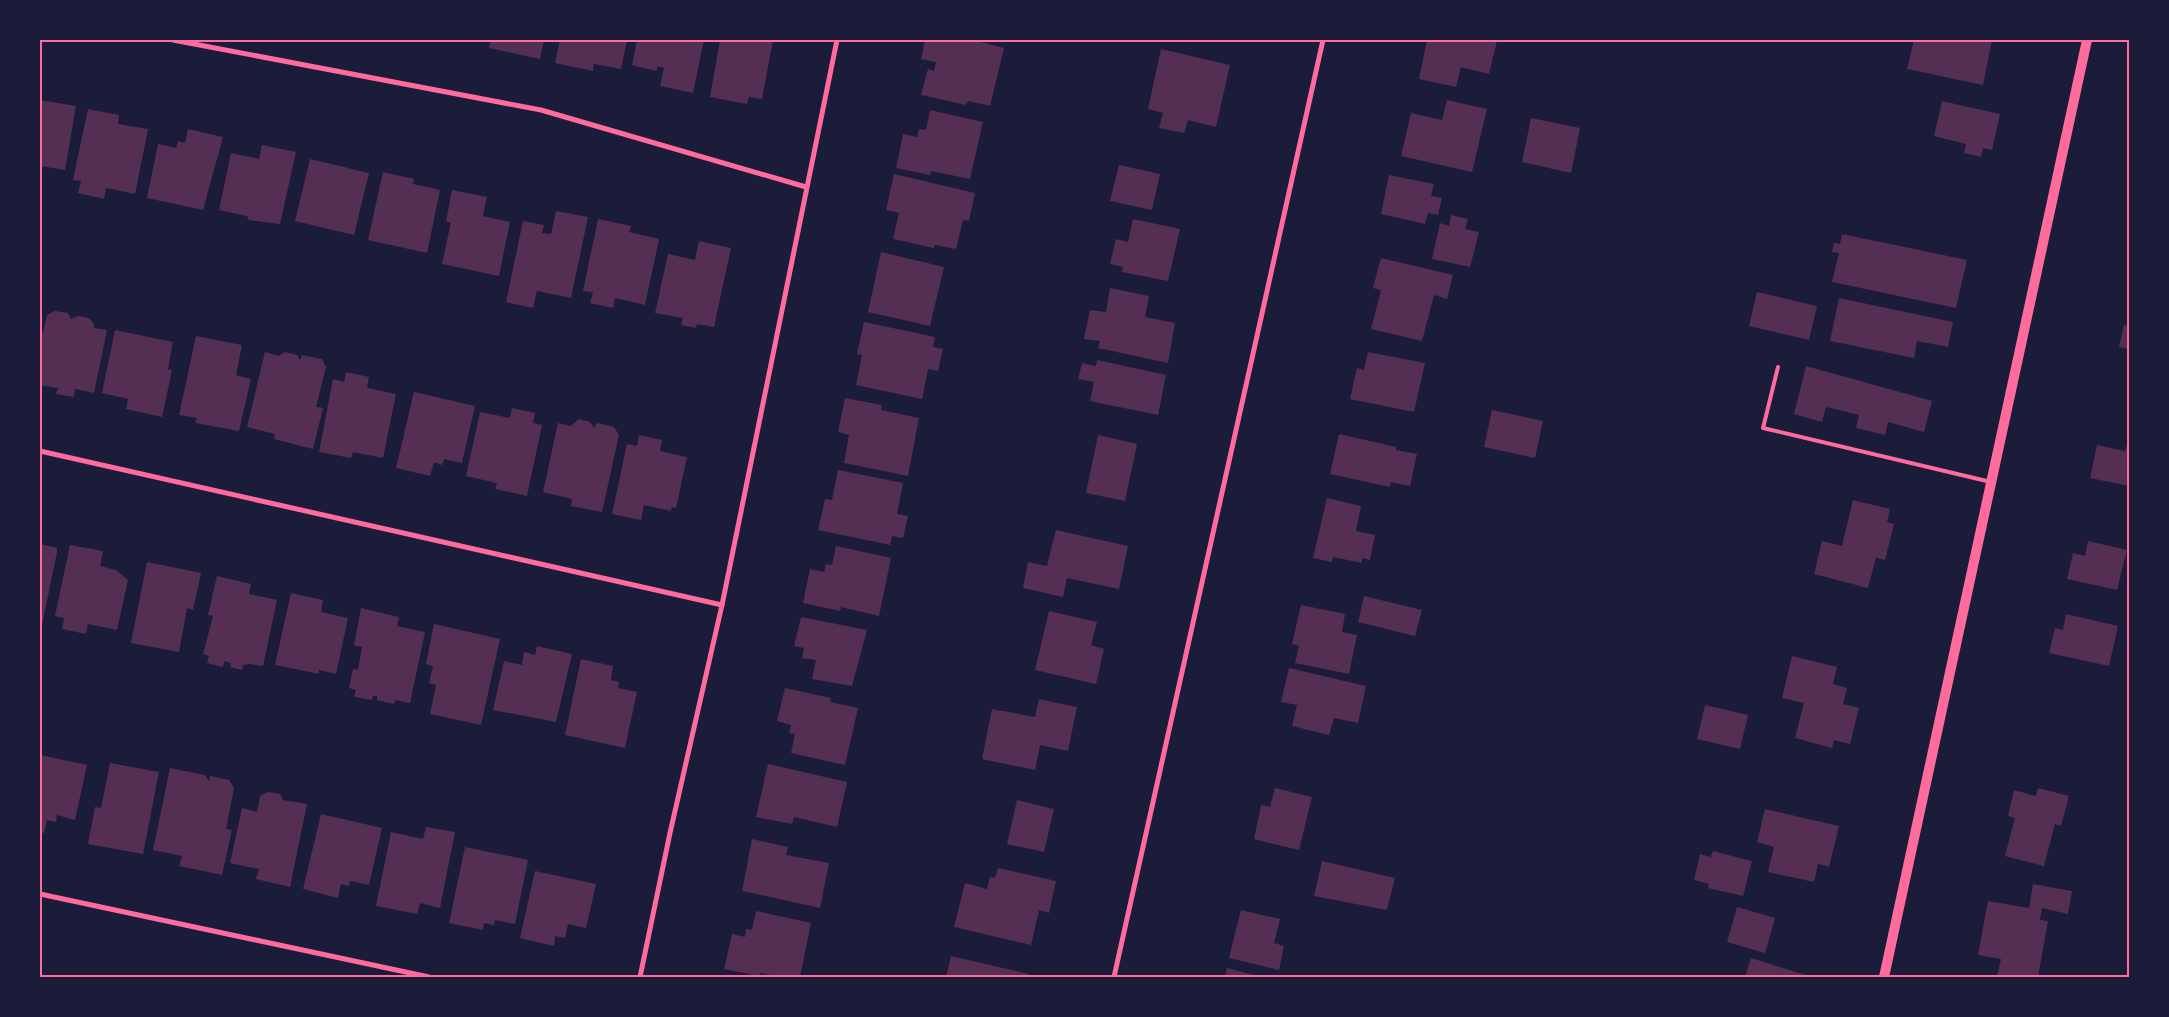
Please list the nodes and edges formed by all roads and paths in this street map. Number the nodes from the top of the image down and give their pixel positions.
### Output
1 (172, 40) edge
2 (837, 40) edge
3 (1323, 40) edge
4 (2087, 40) edge
5 (806, 187) junction
6 (1778, 366) dead end
7 (40, 451) edge
8 (1991, 482) junction
9 (722, 605) junction
10 (40, 894) edge
11 (429, 977) edge
12 (640, 977) edge
13 (1114, 977) edge
14 (1884, 977) edge

1 - 5 street
2 - 5 street
3 - 13 street
4 - 8 main road
5 - 9 street
6 - 8 lane
7 - 9 street
8 - 14 main road
9 - 12 street
10 - 11 street

